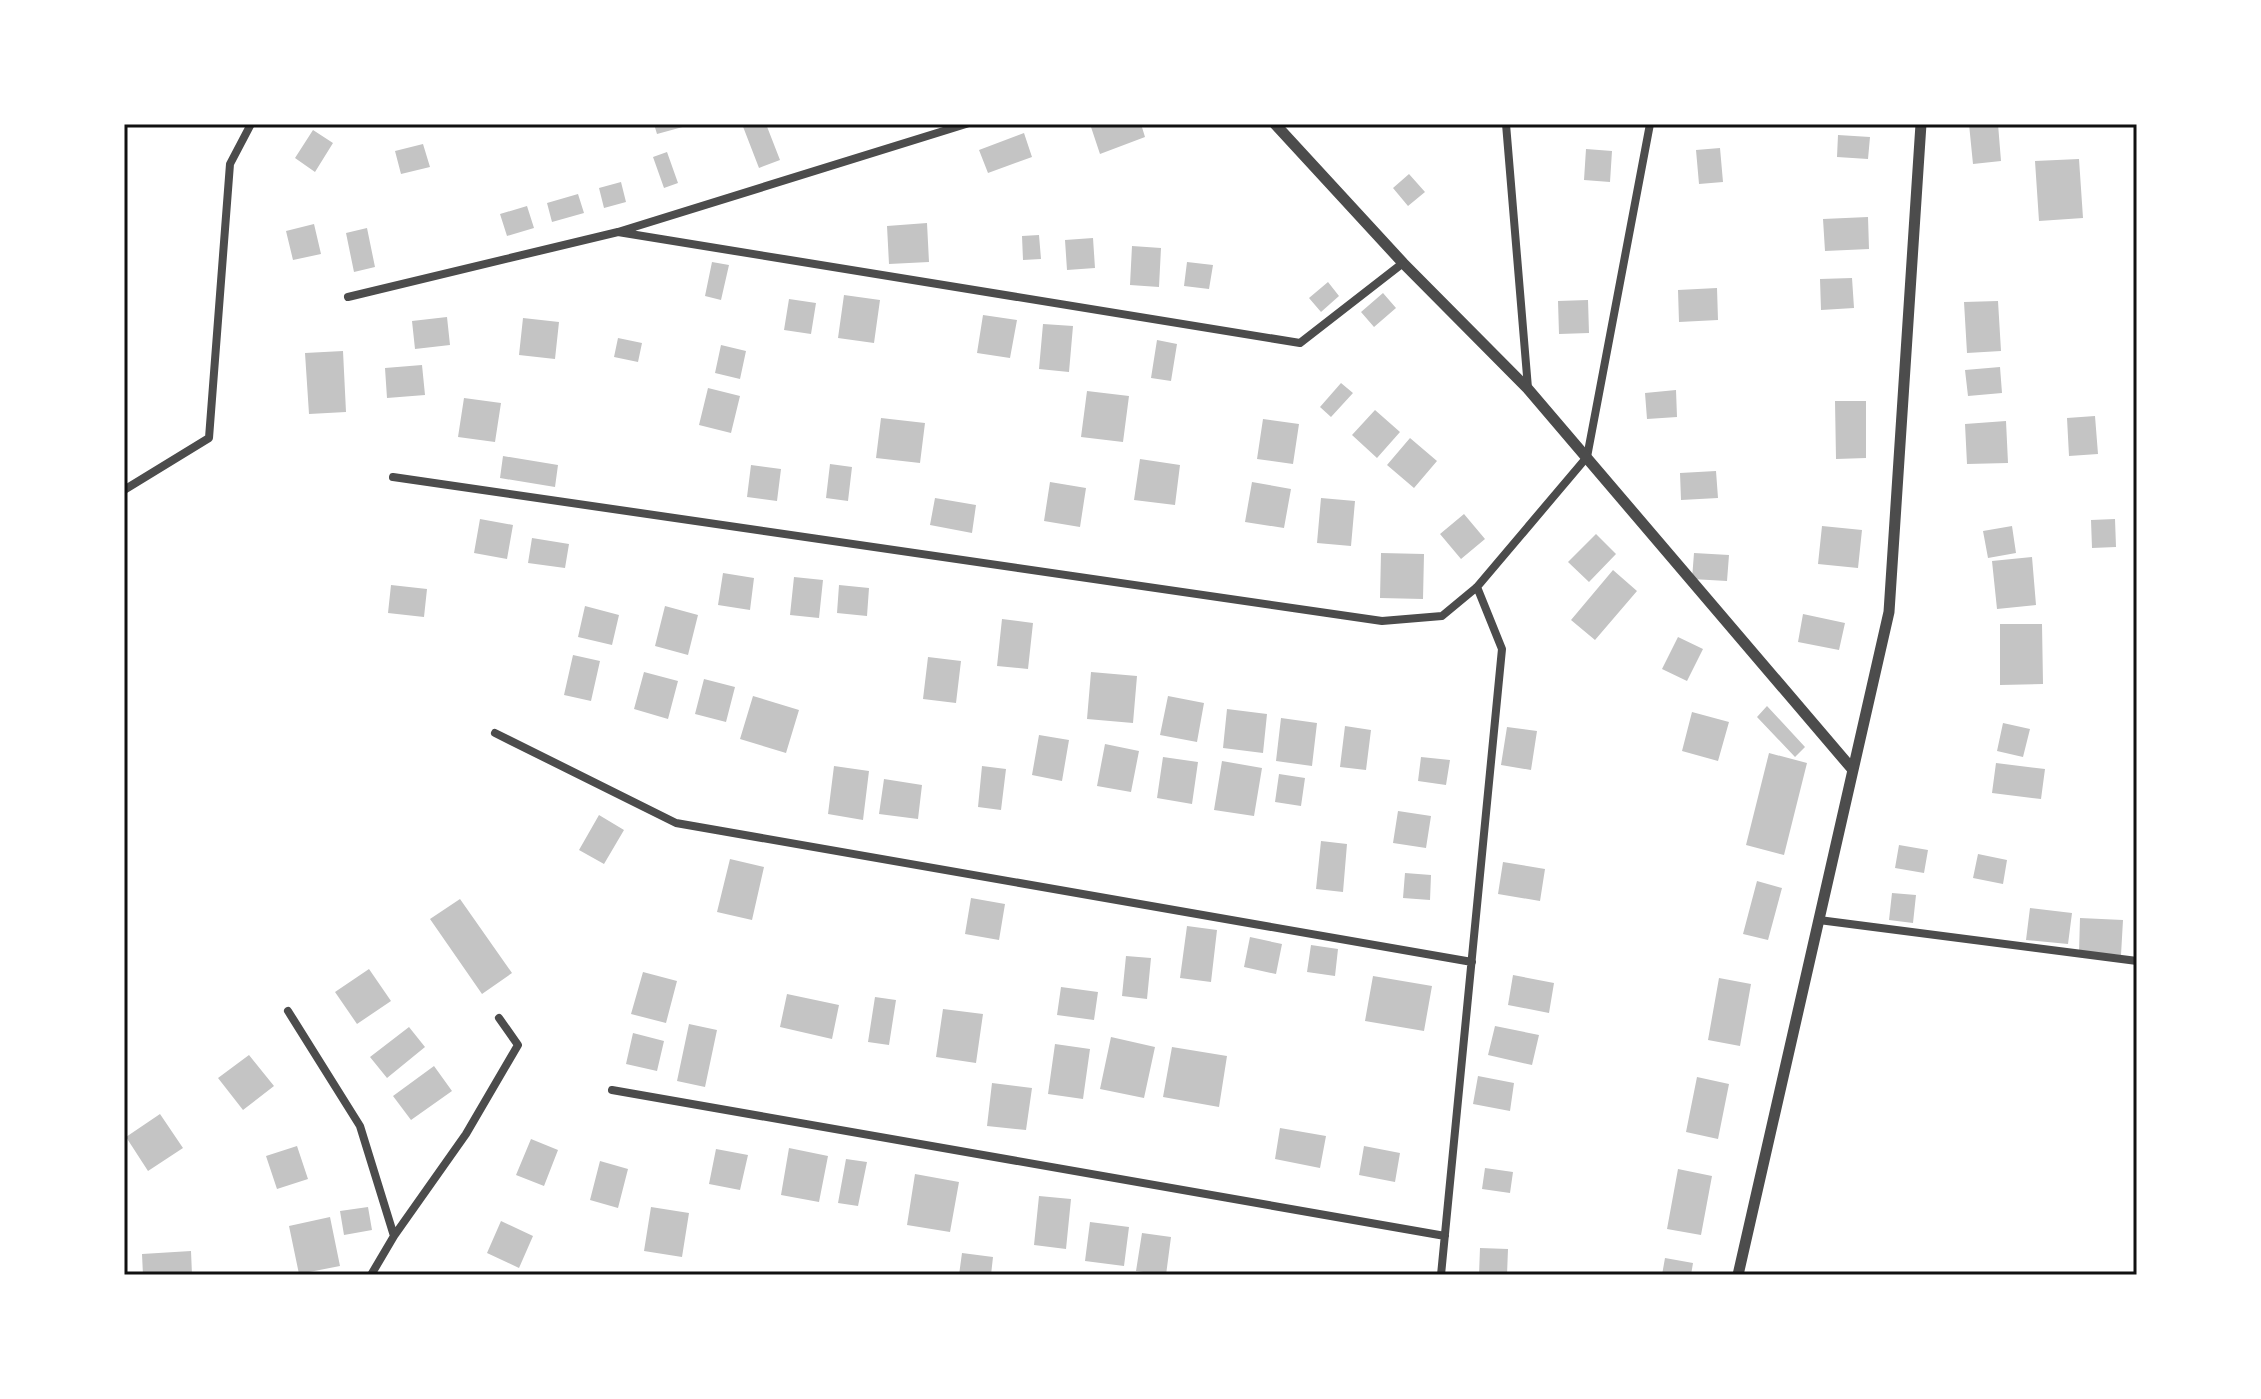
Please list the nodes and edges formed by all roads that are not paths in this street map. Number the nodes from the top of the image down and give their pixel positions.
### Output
1 (251, 124) edge
2 (966, 124) edge
3 (1275, 124) edge
4 (1506, 124) edge
5 (1650, 124) edge
6 (1921, 124) edge
7 (618, 232) junction
8 (1403, 263) junction
9 (348, 297) dead end
10 (1528, 389) junction
11 (1587, 457) junction
12 (393, 477) dead end
13 (124, 490) edge
14 (1477, 587) junction
15 (495, 733) dead end
16 (1853, 770) junction
17 (1819, 920) junction
18 (2137, 961) edge
19 (1472, 962) junction
20 (288, 1011) dead end
21 (499, 1018) dead end
22 (612, 1090) dead end
23 (394, 1236) junction
24 (1445, 1236) junction
25 (371, 1275) edge
26 (1441, 1275) edge
27 (1738, 1275) edge

1 - 13 street
2 - 7 street
3 - 8 street
4 - 10 street
5 - 11 street
6 - 16 street
7 - 8 street
7 - 9 street
8 - 10 street
10 - 11 street
11 - 14 street
11 - 16 street
12 - 14 street
14 - 19 street
15 - 19 street
16 - 17 street
17 - 18 street
17 - 27 street
19 - 24 street
20 - 23 street
21 - 23 street
22 - 24 street
23 - 25 street
24 - 26 street

